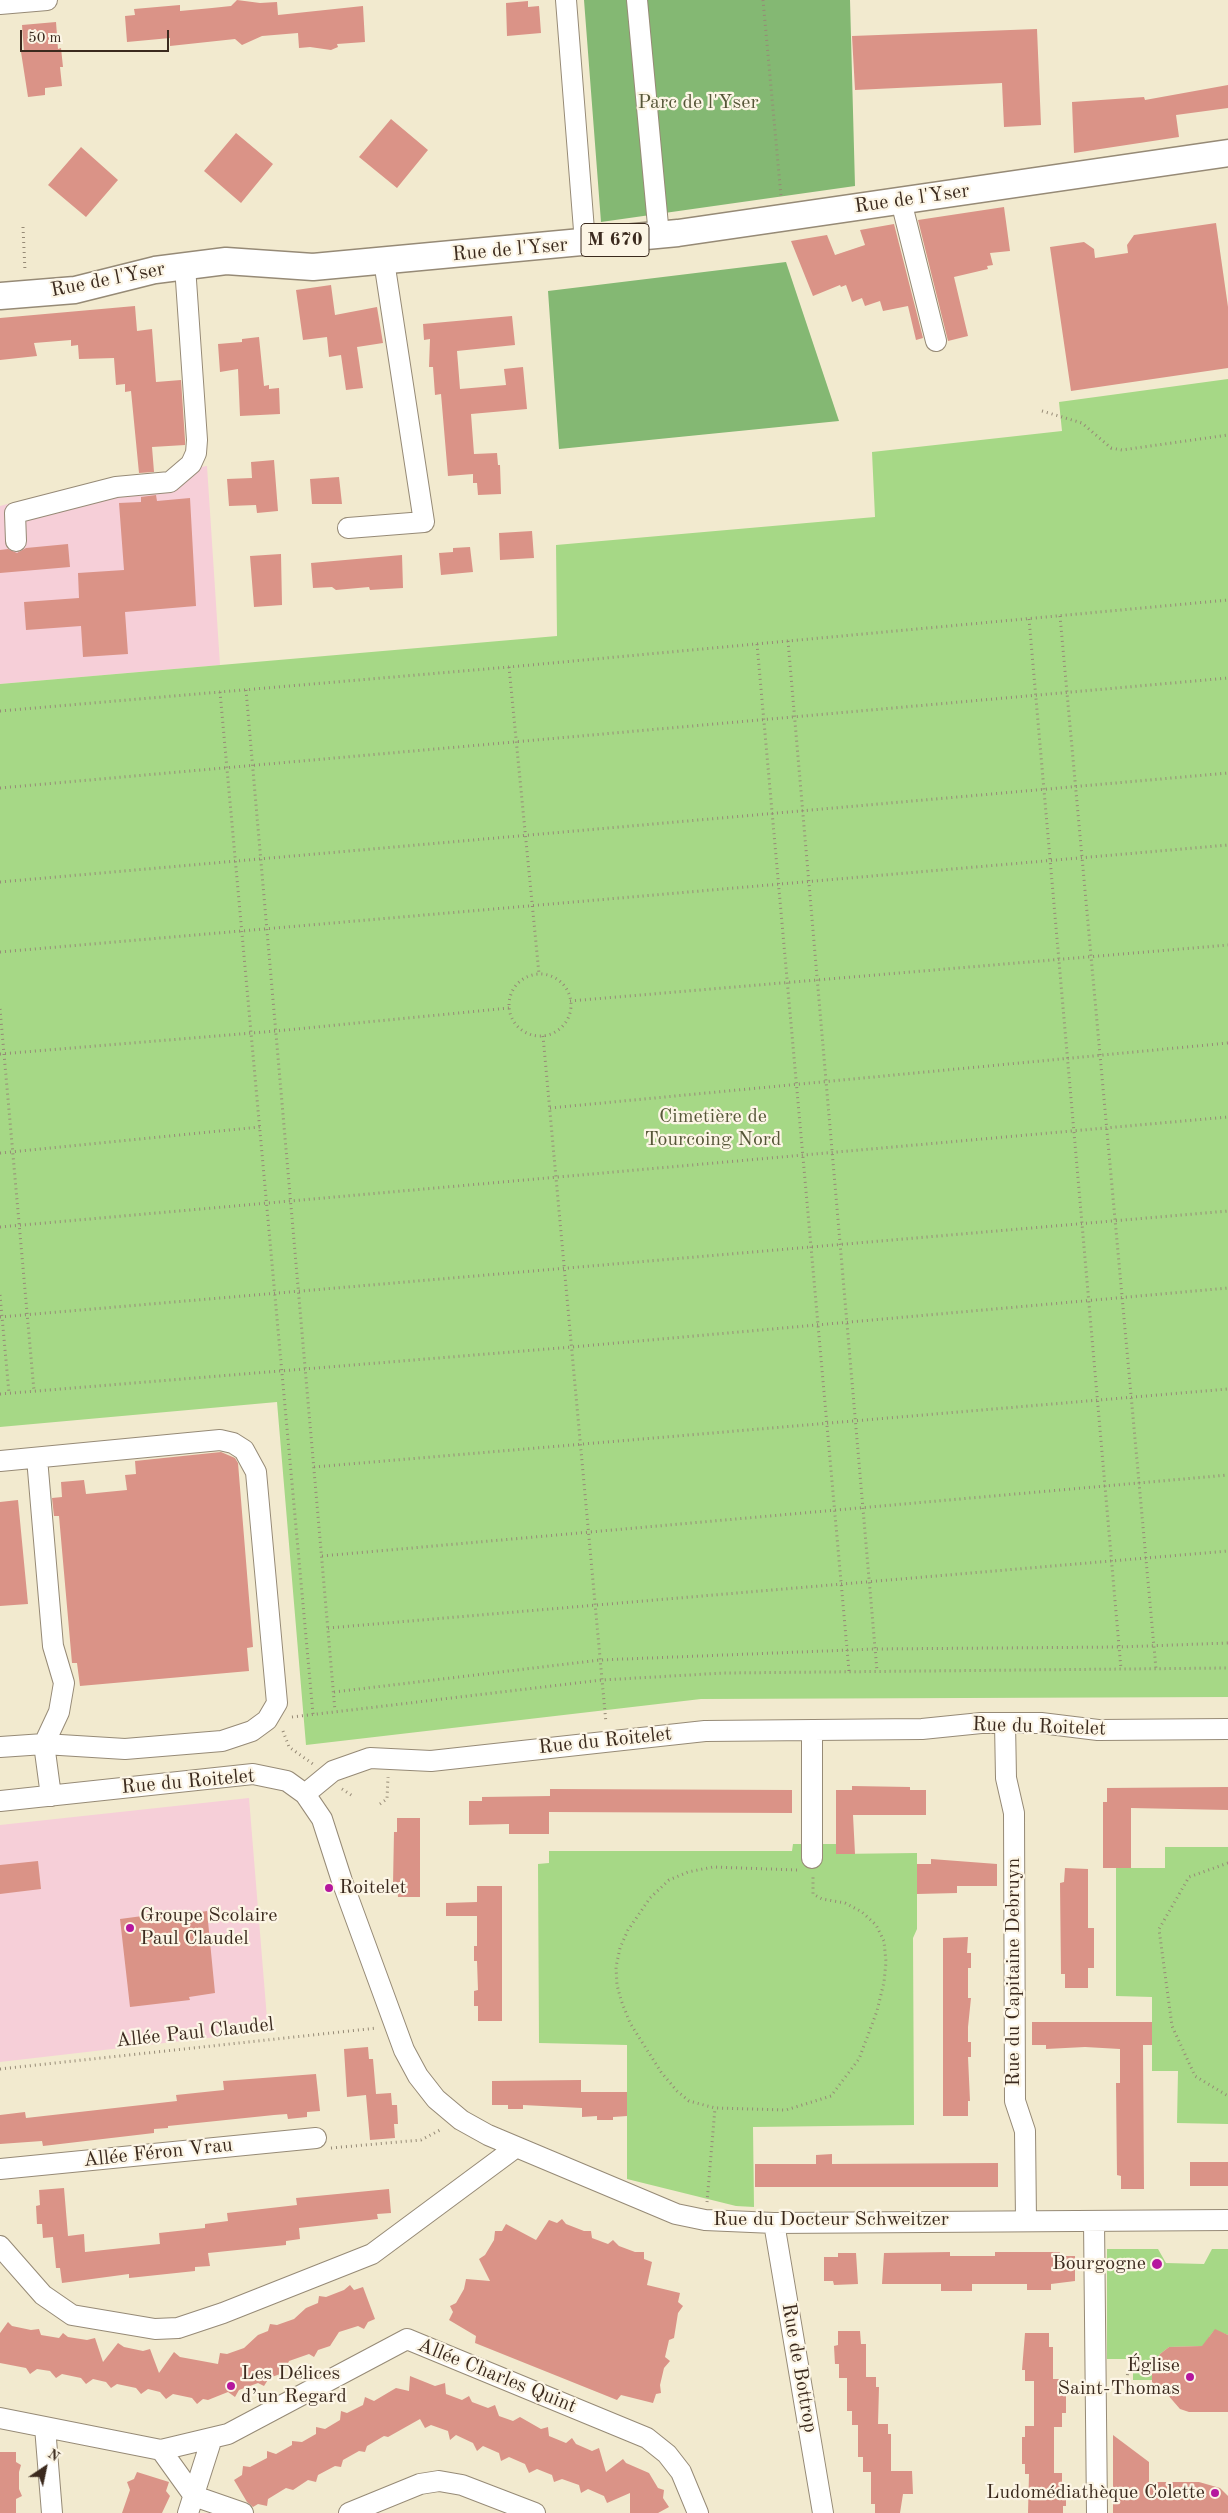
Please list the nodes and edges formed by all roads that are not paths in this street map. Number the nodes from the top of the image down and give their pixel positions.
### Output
1 (47, 0) edge
2 (566, 0) edge
3 (637, 0) edge
4 (0, 4) edge
5 (1228, 153) edge
6 (901, 201) junction
7 (659, 236) junction
8 (585, 243) junction
9 (384, 261) junction
10 (185, 266) junction
11 (0, 296) edge
12 (936, 341) dead end
13 (348, 528) dead end
14 (16, 541) dead end
15 (37, 1458) junction
16 (0, 1462) edge
17 (1005, 1724) junction
18 (1228, 1729) edge
19 (812, 1730) junction
20 (44, 1744) junction
21 (0, 1747) edge
22 (305, 1794) junction
23 (51, 1796) junction
24 (0, 1801) edge
25 (812, 1865) road end
26 (322, 2143) road end
27 (515, 2148) junction
28 (0, 2169) edge
29 (1026, 2220) junction
30 (1228, 2220) edge
31 (1094, 2221) junction
32 (774, 2223) junction
33 (0, 2246) edge
34 (0, 2418) edge
35 (45, 2428) junction
36 (212, 2438) junction
37 (161, 2450) junction
38 (191, 2504) edge
39 (52, 2513) edge
40 (243, 2513) edge
41 (349, 2513) edge
42 (534, 2513) edge
43 (698, 2513) edge
44 (823, 2513) edge
45 (1097, 2513) edge

1 - 4 street
2 - 8 street
3 - 7 street
5 - 6 main road, Rue de l'Yser / M 670
6 - 7 main road, Rue de l'Yser / M 670
6 - 12 street
7 - 8 main road, Rue de l'Yser / M 670
8 - 9 main road, Rue de l'Yser / M 670
9 - 10 main road, Rue de l'Yser / M 670
9 - 13 street
10 - 11 main road, Rue de l'Yser / M 670
10 - 14 street
15 - 16 street
15 - 20 street
15 - 20 street
17 - 18 street, Rue du Roitelet
17 - 19 street, Rue du Roitelet
17 - 29 street, Rue du Capitaine Debruyn
19 - 22 street, Rue du Roitelet
19 - 25 street
20 - 21 street
20 - 23 street
22 - 23 street, Rue du Roitelet
22 - 27 street, Rue du Docteur Schweitzer
23 - 24 street, Rue du Roitelet
26 - 28 street, Allée Féron Vrau
27 - 32 street, Rue du Docteur Schweitzer
27 - 33 street
29 - 31 street, Rue du Docteur Schweitzer
29 - 32 street, Rue du Docteur Schweitzer
30 - 31 street, Rue du Docteur Schweitzer
31 - 45 street
32 - 44 street, Rue de Bottrop
34 - 35 street, Allée Charles Quint
35 - 37 street, Allée Charles Quint
35 - 39 street
36 - 37 street, Allée Charles Quint
36 - 38 street
36 - 43 street, Allée Charles Quint
37 - 38 street
38 - 40 street
41 - 42 street

